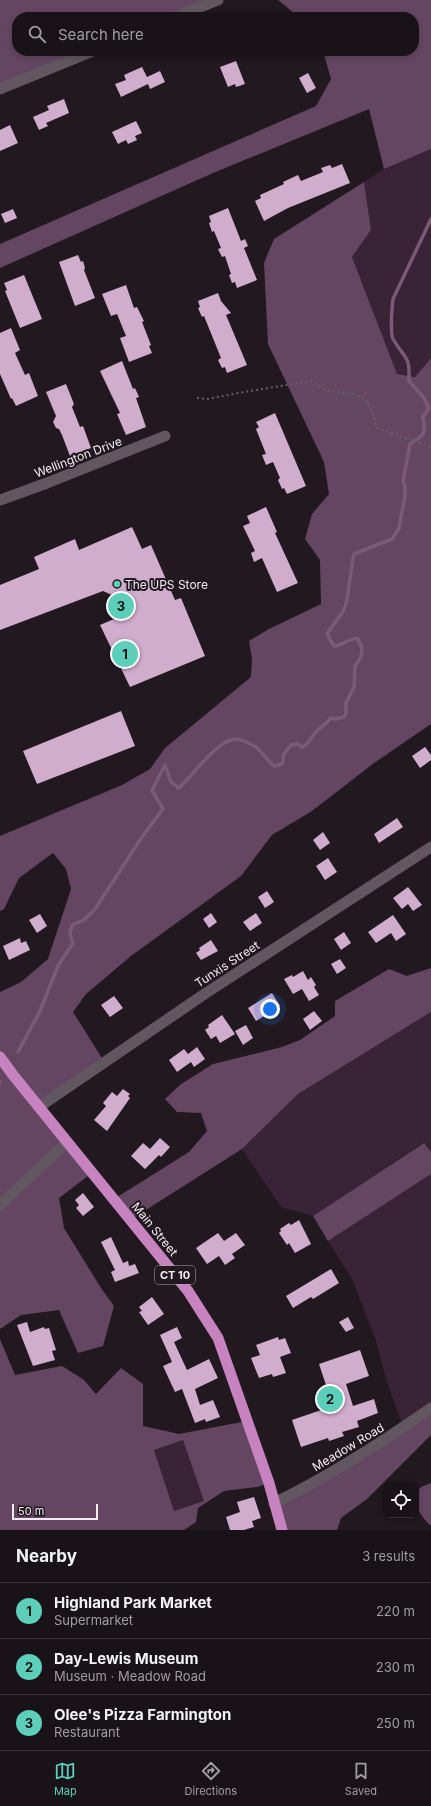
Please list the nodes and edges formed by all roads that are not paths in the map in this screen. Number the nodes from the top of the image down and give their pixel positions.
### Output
1 (218, 0) edge
2 (188, 12) edge
3 (81, 56) edge
4 (0, 89) edge
5 (165, 436) dead end
6 (0, 500) edge
7 (431, 847) edge
8 (0, 1057) edge
9 (39, 1107) junction
10 (68, 1142) junction
11 (0, 1205) edge
12 (431, 1408) edge
13 (274, 1503) junction
14 (282, 1530) edge

1 - 2 street
3 - 4 street
5 - 6 street, Wellington Drive
7 - 9 street, Tunxis Street
8 - 9 highway, Main Street / CT 10
9 - 10 highway, Main Street / CT 10
10 - 11 street
10 - 13 highway, Main Street / CT 10
12 - 13 street, Meadow Road
13 - 14 highway, Main Street / CT 10

